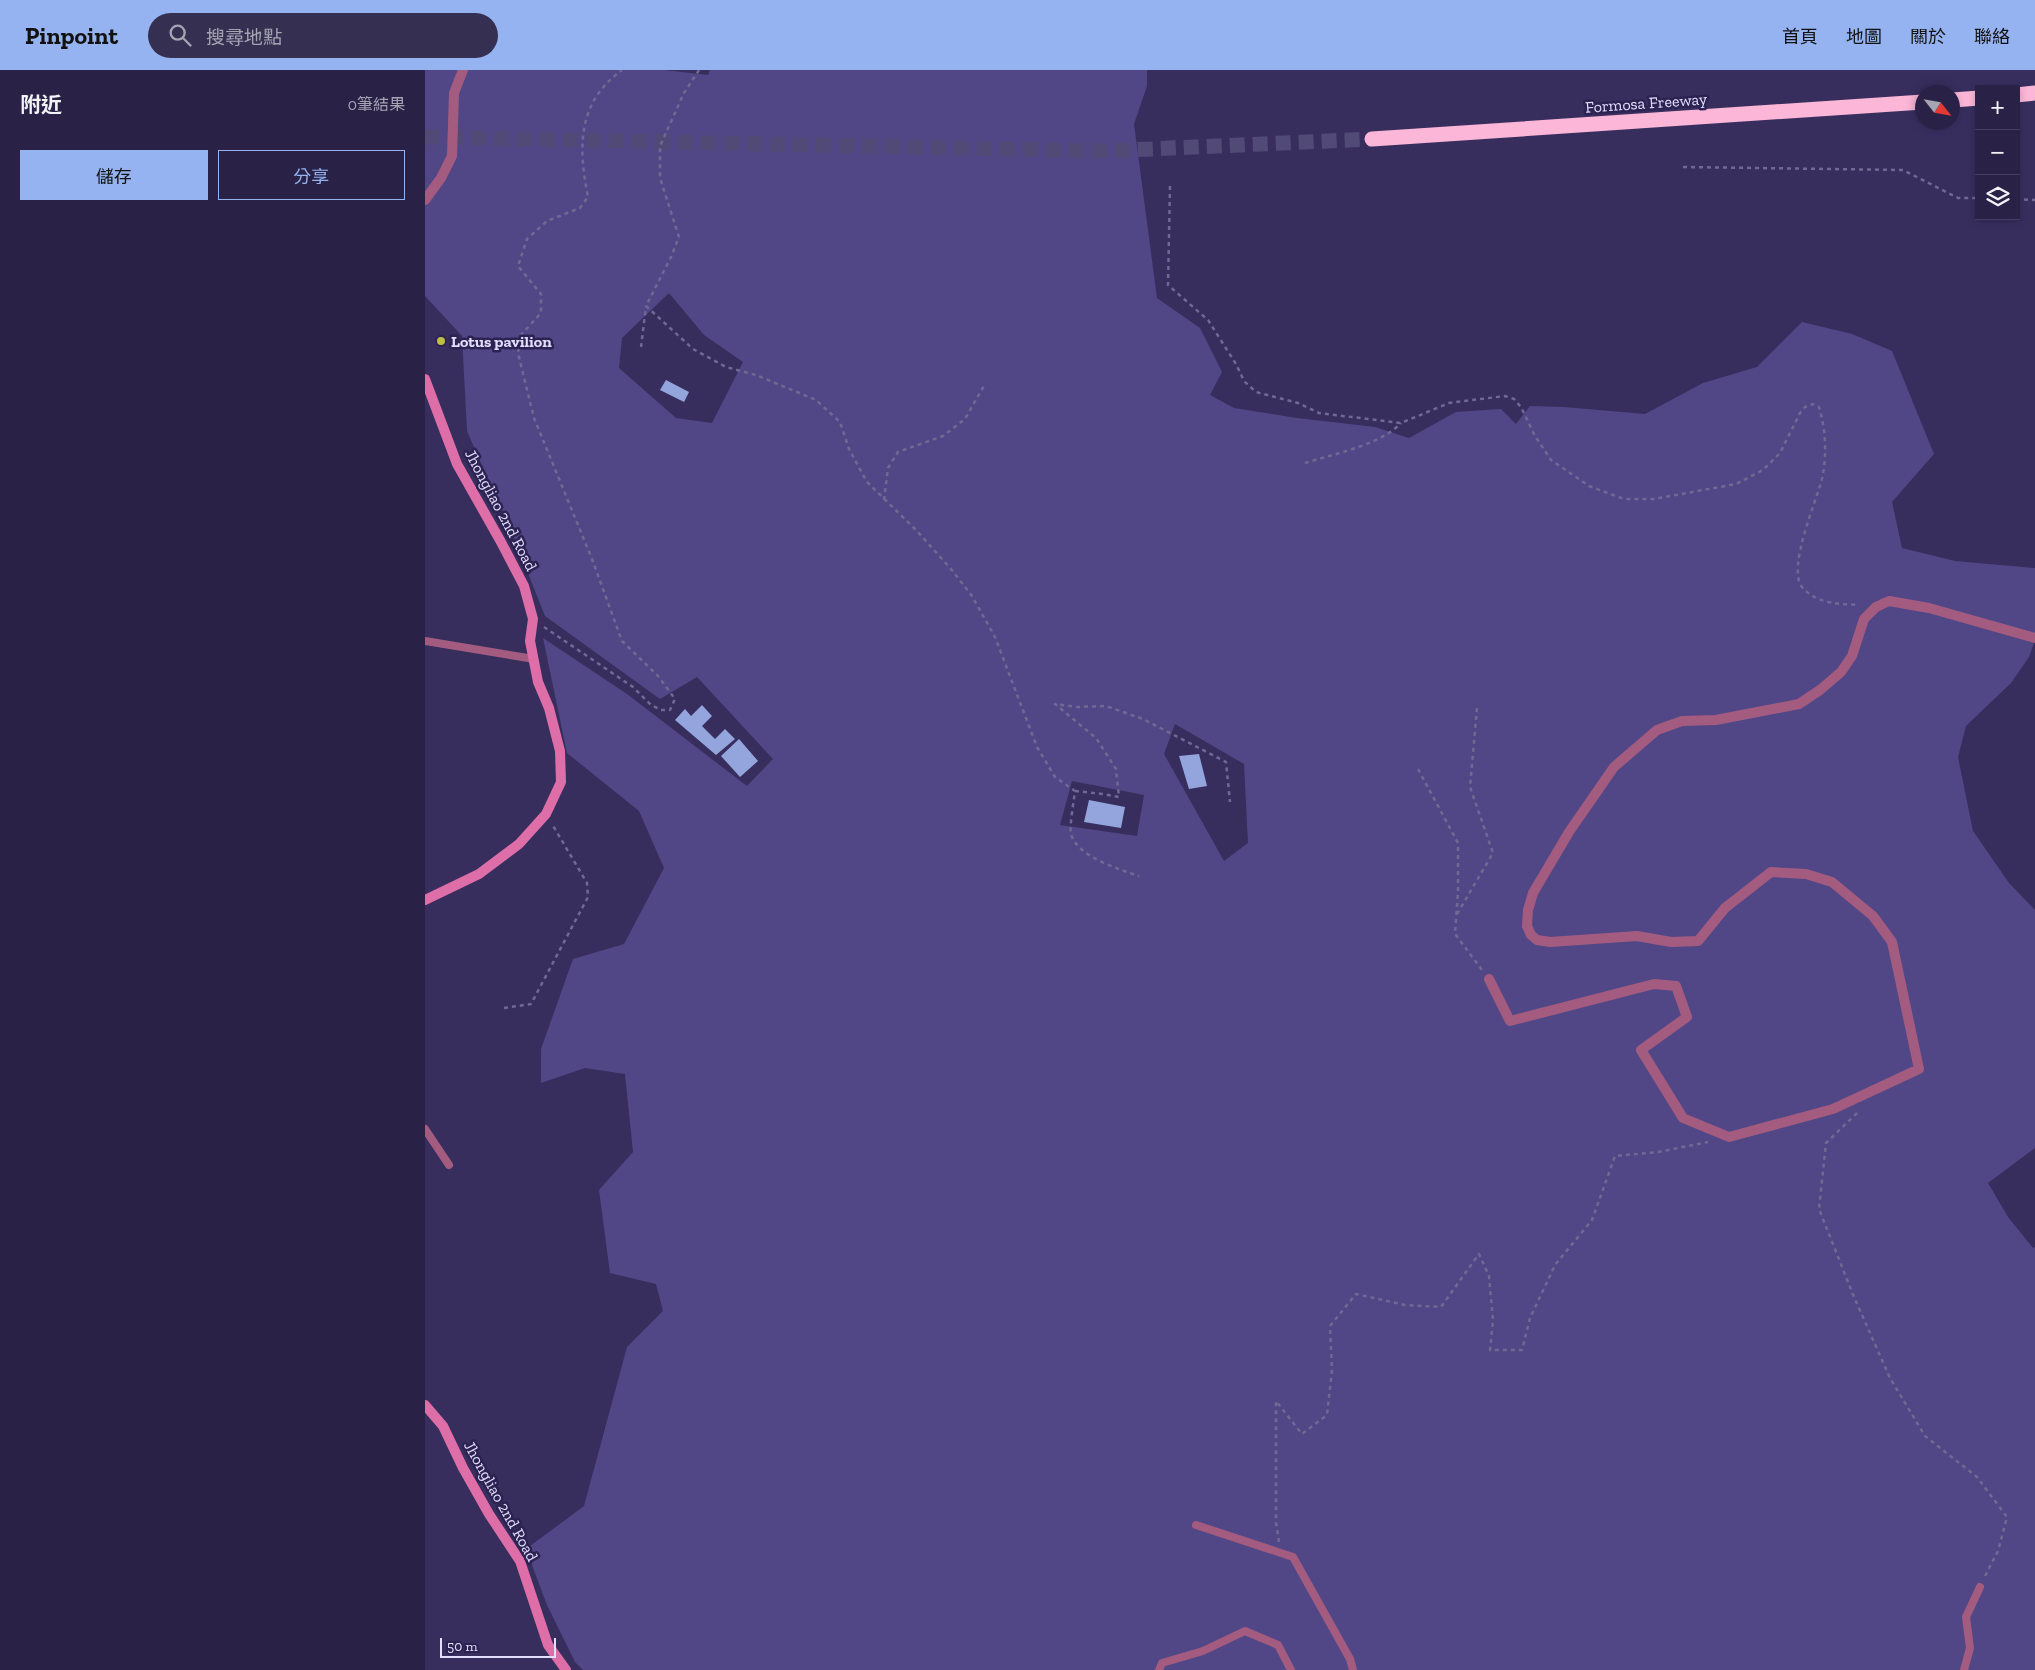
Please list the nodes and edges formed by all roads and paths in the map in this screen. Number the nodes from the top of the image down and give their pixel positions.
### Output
1 (463, 70) edge
2 (622, 70) edge
3 (699, 70) edge
4 (2035, 93) edge
5 (2020, 95) edge
6 (1975, 98) edge
7 (1960, 99) edge
8 (1915, 103) edge
9 (1372, 139) tunnel mouth
10 (1683, 167) dead end
11 (1170, 186) dead end
12 (1975, 198) edge
13 (2020, 199) edge
14 (425, 200) edge
15 (2035, 200) edge
16 (646, 306) junction
17 (641, 347) dead end
18 (425, 379) edge
19 (985, 384) dead end
20 (1401, 423) junction
21 (1305, 463) dead end
22 (884, 500) junction
23 (1876, 606) junction
24 (533, 618) junction
25 (2035, 638) edge
26 (425, 641) edge
27 (534, 659) junction
28 (1477, 708) dead end
29 (1418, 769) dead end
30 (1075, 791) junction
31 (1230, 802) dead end
32 (546, 814) junction
33 (1139, 876) dead end
34 (425, 900) edge
35 (1457, 915) junction
36 (1489, 979) joint
37 (504, 1008) dead end
38 (1861, 1109) dead end
39 (425, 1130) edge
40 (1729, 1137) junction
41 (449, 1165) dead end
42 (425, 1405) edge
43 (1196, 1525) dead end
44 (1281, 1553) junction
45 (1980, 1587) joint
46 (566, 1670) edge
47 (1159, 1670) edge
48 (1291, 1670) edge
49 (1353, 1670) edge
50 (1964, 1670) edge

1 - 14 street
2 - 24 path
3 - 16 path
4 - 5 highway
6 - 7 highway
8 - 9 highway, Formosa Freeway
10 - 12 path
11 - 20 path
13 - 15 path
16 - 17 path
16 - 22 path
18 - 24 street, Jhongliao 2nd Road
19 - 22 path
20 - 21 path
20 - 23 path
22 - 30 path
23 - 25 street
23 - 40 street
24 - 27 street, Jhongliao 2nd Road
26 - 27 lane
27 - 32 street, Jhongliao 2nd Road
28 - 35 path
29 - 35 path
30 - 31 path
30 - 33 path
32 - 34 street, Jhongliao 2nd Road
32 - 37 path
35 - 36 path
36 - 40 street
38 - 45 path
39 - 41 lane
40 - 44 path
42 - 46 street, Jhongliao 2nd Road
43 - 44 lane
44 - 49 lane
45 - 50 lane
47 - 48 lane

